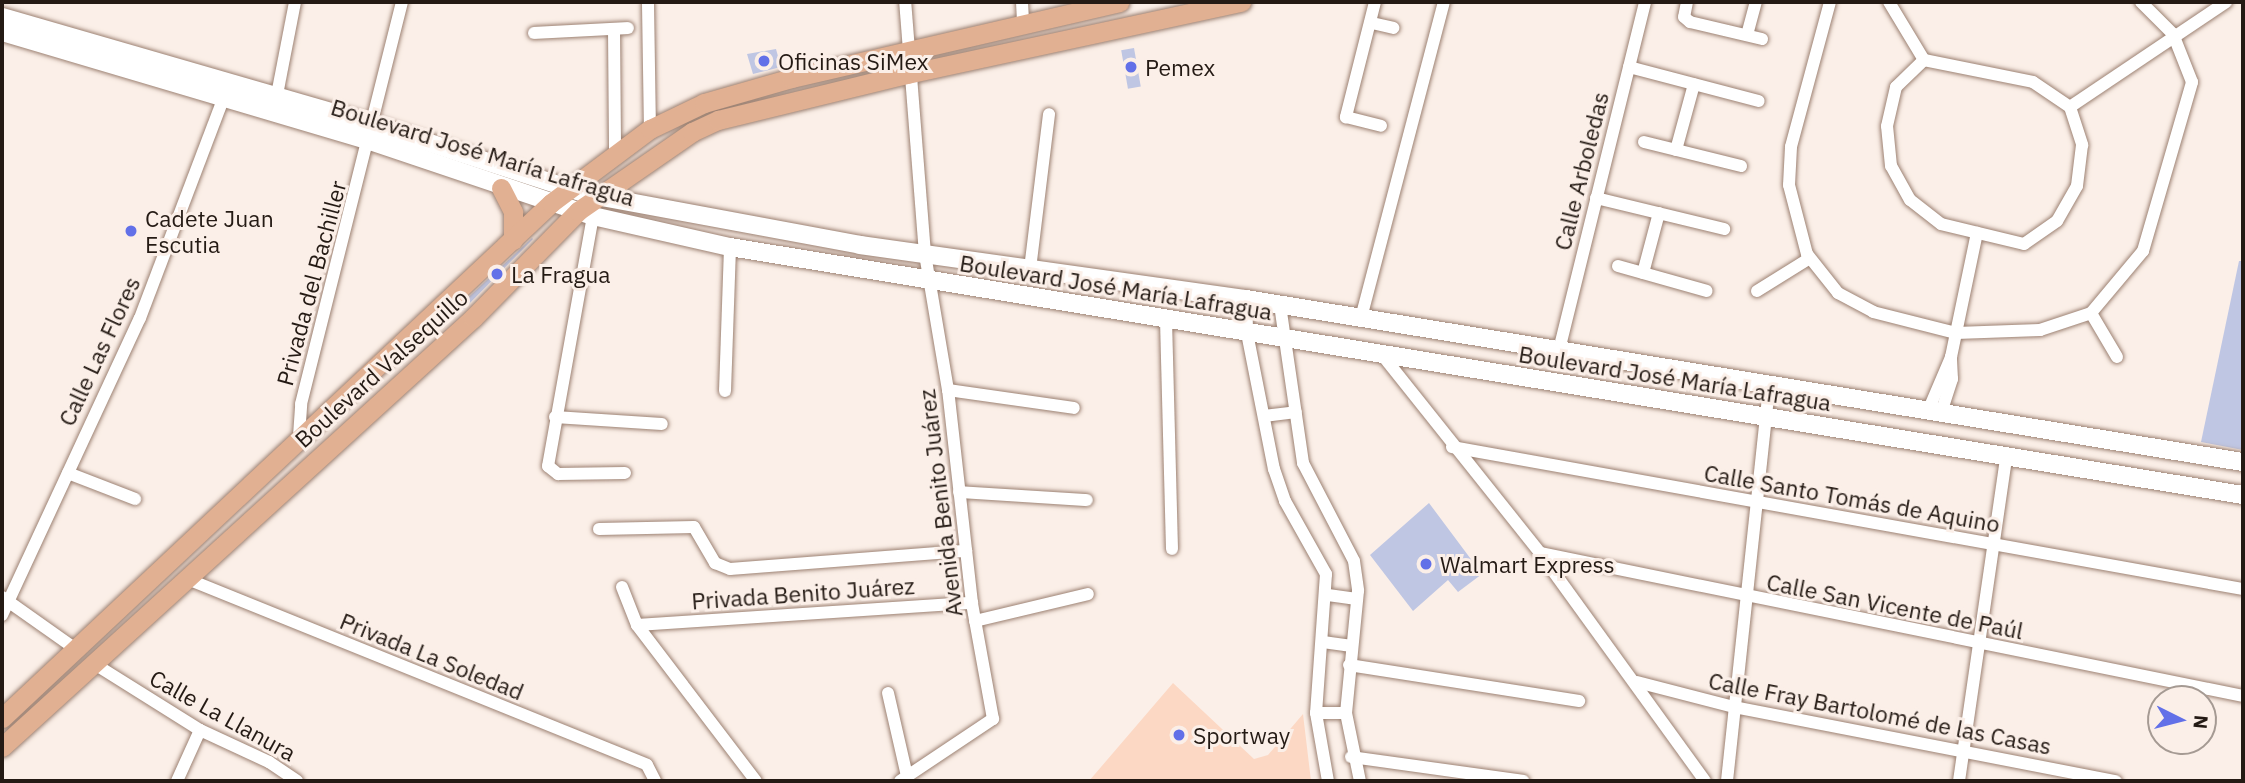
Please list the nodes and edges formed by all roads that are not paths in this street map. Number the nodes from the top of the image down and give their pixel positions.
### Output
1 (295, 2) edge
2 (402, 2) edge
3 (905, 2) edge
4 (1022, 2) edge
5 (1119, 2) edge
6 (1241, 2) edge
7 (1375, 2) edge
8 (1444, 2) edge
9 (1645, 2) edge
10 (1687, 2) edge
11 (1756, 2) edge
12 (1830, 2) edge
13 (1889, 2) edge
14 (2141, 2) edge
15 (2227, 2) edge
16 (648, 4) dead end
17 (1089, 5) edge
18 (2, 17) edge
19 (1023, 23) junction
20 (1372, 23) junction
21 (1393, 28) dead end
22 (628, 29) dead end
23 (614, 30) junction
24 (2, 32) edge
25 (534, 33) dead end
26 (2173, 34) junction
27 (1746, 35) junction
28 (1762, 39) dead end
29 (905, 50) junction
30 (1924, 60) junction
31 (1629, 67) junction
32 (907, 74) junction
33 (1693, 84) junction
34 (223, 99) junction
35 (1759, 101) dead end
36 (275, 106) junction
37 (2070, 107) junction
38 (1049, 114) dead end
39 (1381, 126) dead end
40 (650, 129) junction
41 (373, 133) junction
42 (1644, 142) dead end
43 (1676, 150) junction
44 (615, 152) junction
45 (1741, 166) dead end
46 (501, 188) junction
47 (559, 196) junction
48 (1596, 198) junction
49 (589, 208) junction
50 (1659, 213) junction
51 (1724, 229) dead end
52 (1977, 233) junction
53 (513, 240) junction
54 (730, 247) junction
55 (925, 254) junction
56 (1810, 258) junction
57 (1618, 267) dead end
58 (1030, 269) junction
59 (1643, 273) junction
60 (932, 281) junction
61 (1707, 291) dead end
62 (1757, 291) dead end
63 (1246, 299) junction
64 (1280, 305) junction
65 (2091, 313) junction
66 (1361, 318) junction
67 (1166, 320) junction
68 (1247, 333) junction
69 (1956, 333) junction
70 (1283, 339) junction
71 (1559, 349) junction
72 (1383, 356) junction
73 (2117, 357) dead end
74 (1769, 384) junction
75 (948, 390) junction
76 (725, 391) dead end
77 (1074, 408) dead end
78 (1296, 412) junction
79 (1935, 412) junction
80 (555, 416) junction
81 (1264, 416) junction
82 (1766, 417) junction
83 (662, 424) dead end
84 (299, 436) junction
85 (1452, 447) junction
86 (2006, 457) junction
87 (2243, 462) edge
88 (68, 473) junction
89 (625, 473) dead end
90 (959, 492) junction
91 (2243, 495) edge
92 (135, 499) dead end
93 (1087, 500) dead end
94 (1756, 502) junction
95 (599, 529) dead end
96 (1993, 545) junction
97 (1172, 550) dead end
98 (966, 551) junction
99 (1540, 553) junction
100 (185, 578) junction
101 (622, 587) dead end
102 (2243, 589) edge
103 (1088, 594) dead end
104 (1328, 594) junction
105 (1744, 598) junction
106 (5, 599) edge
107 (1357, 599) junction
108 (972, 603) junction
109 (2, 615) edge
110 (975, 621) junction
111 (637, 625) junction
112 (1324, 642) junction
113 (1979, 644) junction
114 (1352, 646) junction
115 (77, 650) junction
116 (93, 663) junction
117 (1349, 665) junction
118 (1637, 682) junction
119 (888, 693) dead end
120 (2243, 696) edge
121 (1579, 701) dead end
122 (1734, 707) junction
123 (1316, 713) junction
124 (1346, 713) junction
125 (2, 719) edge
126 (200, 730) junction
127 (2, 747) edge
128 (1963, 751) junction
129 (1351, 757) junction
130 (904, 779) edge
131 (176, 781) edge
132 (297, 781) edge
133 (655, 781) edge
134 (756, 781) edge
135 (1328, 781) edge
136 (1360, 781) edge
137 (1523, 781) edge
138 (1706, 781) edge
139 (1727, 781) edge
140 (1959, 781) edge
141 (2116, 781) edge

1 - 36 street
2 - 41 street, Privada del Bachiller
3 - 29 street, Avenida Benito Juárez
4 - 19 street
5 - 17 main road, Boulevard Valsequillo
6 - 32 main road, Boulevard Valsequillo
7 - 20 street
8 - 66 street
9 - 31 street, Calle Arboledas
10 - 27 street
11 - 27 street
12 - 56 street
13 - 30 street
14 - 26 street
15 - 26 street
16 - 40 street
17 - 19 main road, Boulevard Valsequillo
18 - 36 main road, Boulevard José María Lafragua
19 - 29 main road, Boulevard Valsequillo
20 - 21 street
20 - 39 street
22 - 23 street
23 - 25 street
23 - 44 street
24 - 34 main road, Boulevard José María Lafragua
26 - 37 street
26 - 65 street
27 - 28 street
29 - 32 street, Avenida Benito Juárez
29 - 40 main road, Boulevard Valsequillo
30 - 37 street
30 - 52 street
31 - 33 street
31 - 48 street, Calle Arboledas
32 - 49 main road, Boulevard Valsequillo
32 - 55 street, Avenida Benito Juárez
33 - 35 street
33 - 43 street
34 - 36 main road, Boulevard José María Lafragua
34 - 88 street, Calle Las Flores
36 - 41 main road, Boulevard José María Lafragua
37 - 52 street
38 - 58 street
40 - 44 main road, Boulevard Valsequillo
41 - 46 main road, Boulevard José María Lafragua
41 - 47 main road, Boulevard José María Lafragua
41 - 84 street, Privada del Bachiller
42 - 43 street
43 - 45 street
44 - 47 main road, Boulevard Valsequillo
46 - 47 main road, Boulevard José María Lafragua
46 - 53 main road
47 - 49 main road, Boulevard José María Lafragua
47 - 53 main road, Boulevard Valsequillo
48 - 50 street
48 - 71 street, Calle Arboledas
49 - 54 main road, Boulevard José María Lafragua
49 - 55 main road, Boulevard José María Lafragua
49 - 80 street
49 - 100 main road, Boulevard Valsequillo
50 - 51 street
50 - 59 street
52 - 69 street
53 - 84 main road, Boulevard Valsequillo
54 - 60 main road, Boulevard José María Lafragua
54 - 76 street
55 - 58 main road, Boulevard José María Lafragua
55 - 60 street, Avenida Benito Juárez
56 - 62 street
56 - 69 street
57 - 59 street
58 - 63 main road, Boulevard José María Lafragua
59 - 61 street
60 - 67 main road, Boulevard José María Lafragua
60 - 75 street, Avenida Benito Juárez
63 - 64 main road, Boulevard José María Lafragua
63 - 68 street
64 - 66 main road, Boulevard José María Lafragua
64 - 70 street
65 - 69 street
65 - 73 street
66 - 71 main road, Boulevard José María Lafragua
67 - 68 main road, Boulevard José María Lafragua
67 - 97 street
68 - 70 main road, Boulevard José María Lafragua
68 - 81 street
69 - 79 street
70 - 72 main road, Boulevard José María Lafragua
70 - 78 street
71 - 74 main road, Boulevard José María Lafragua
72 - 82 main road, Boulevard José María Lafragua
72 - 85 street
74 - 79 main road, Boulevard José María Lafragua
74 - 82 street
75 - 77 street
75 - 90 street, Avenida Benito Juárez
78 - 81 street
78 - 107 street
79 - 87 main road, Boulevard José María Lafragua
80 - 83 street
80 - 89 street
81 - 104 street
82 - 86 main road, Boulevard José María Lafragua
82 - 94 street
84 - 115 main road, Boulevard Valsequillo
85 - 94 street, Calle Santo Tomás de Aquino
85 - 99 street
86 - 91 main road, Boulevard José María Lafragua
86 - 96 street
88 - 92 street
88 - 106 street, Calle Las Flores
90 - 93 street
90 - 98 street, Avenida Benito Juárez
94 - 96 street, Calle Santo Tomás de Aquino
94 - 105 street
95 - 98 street
96 - 102 street, Calle Santo Tomás de Aquino
96 - 113 street
98 - 108 street, Avenida Benito Juárez
99 - 105 street, Calle San Vicente de Paúl
99 - 118 street
100 - 116 main road, Boulevard Valsequillo
100 - 133 street, Privada La Soledad
101 - 111 street
103 - 110 street
104 - 107 street
104 - 112 street
105 - 113 street, Calle San Vicente de Paúl
105 - 122 street
106 - 109 street, Calle Las Flores
106 - 115 street
107 - 114 street
108 - 110 street, Avenida Benito Juárez
108 - 111 street, Privada Benito Juárez
110 - 130 street, Avenida Benito Juárez
111 - 134 street
112 - 114 street
112 - 123 street
113 - 120 street, Calle San Vicente de Paúl
113 - 128 street
114 - 117 street
115 - 125 main road, Boulevard Valsequillo
116 - 126 street, Calle La Llanura
116 - 127 main road, Boulevard Valsequillo
117 - 121 street
117 - 124 street
118 - 122 street, Calle Fray Bartolomé de las Casas
118 - 138 street
119 - 130 street
122 - 128 street, Calle Fray Bartolomé de las Casas
122 - 139 street
123 - 124 street
123 - 135 street
124 - 129 street
126 - 131 street
126 - 132 street, Calle La Llanura
128 - 140 street
128 - 141 street, Calle Fray Bartolomé de las Casas
129 - 136 street
129 - 137 street

